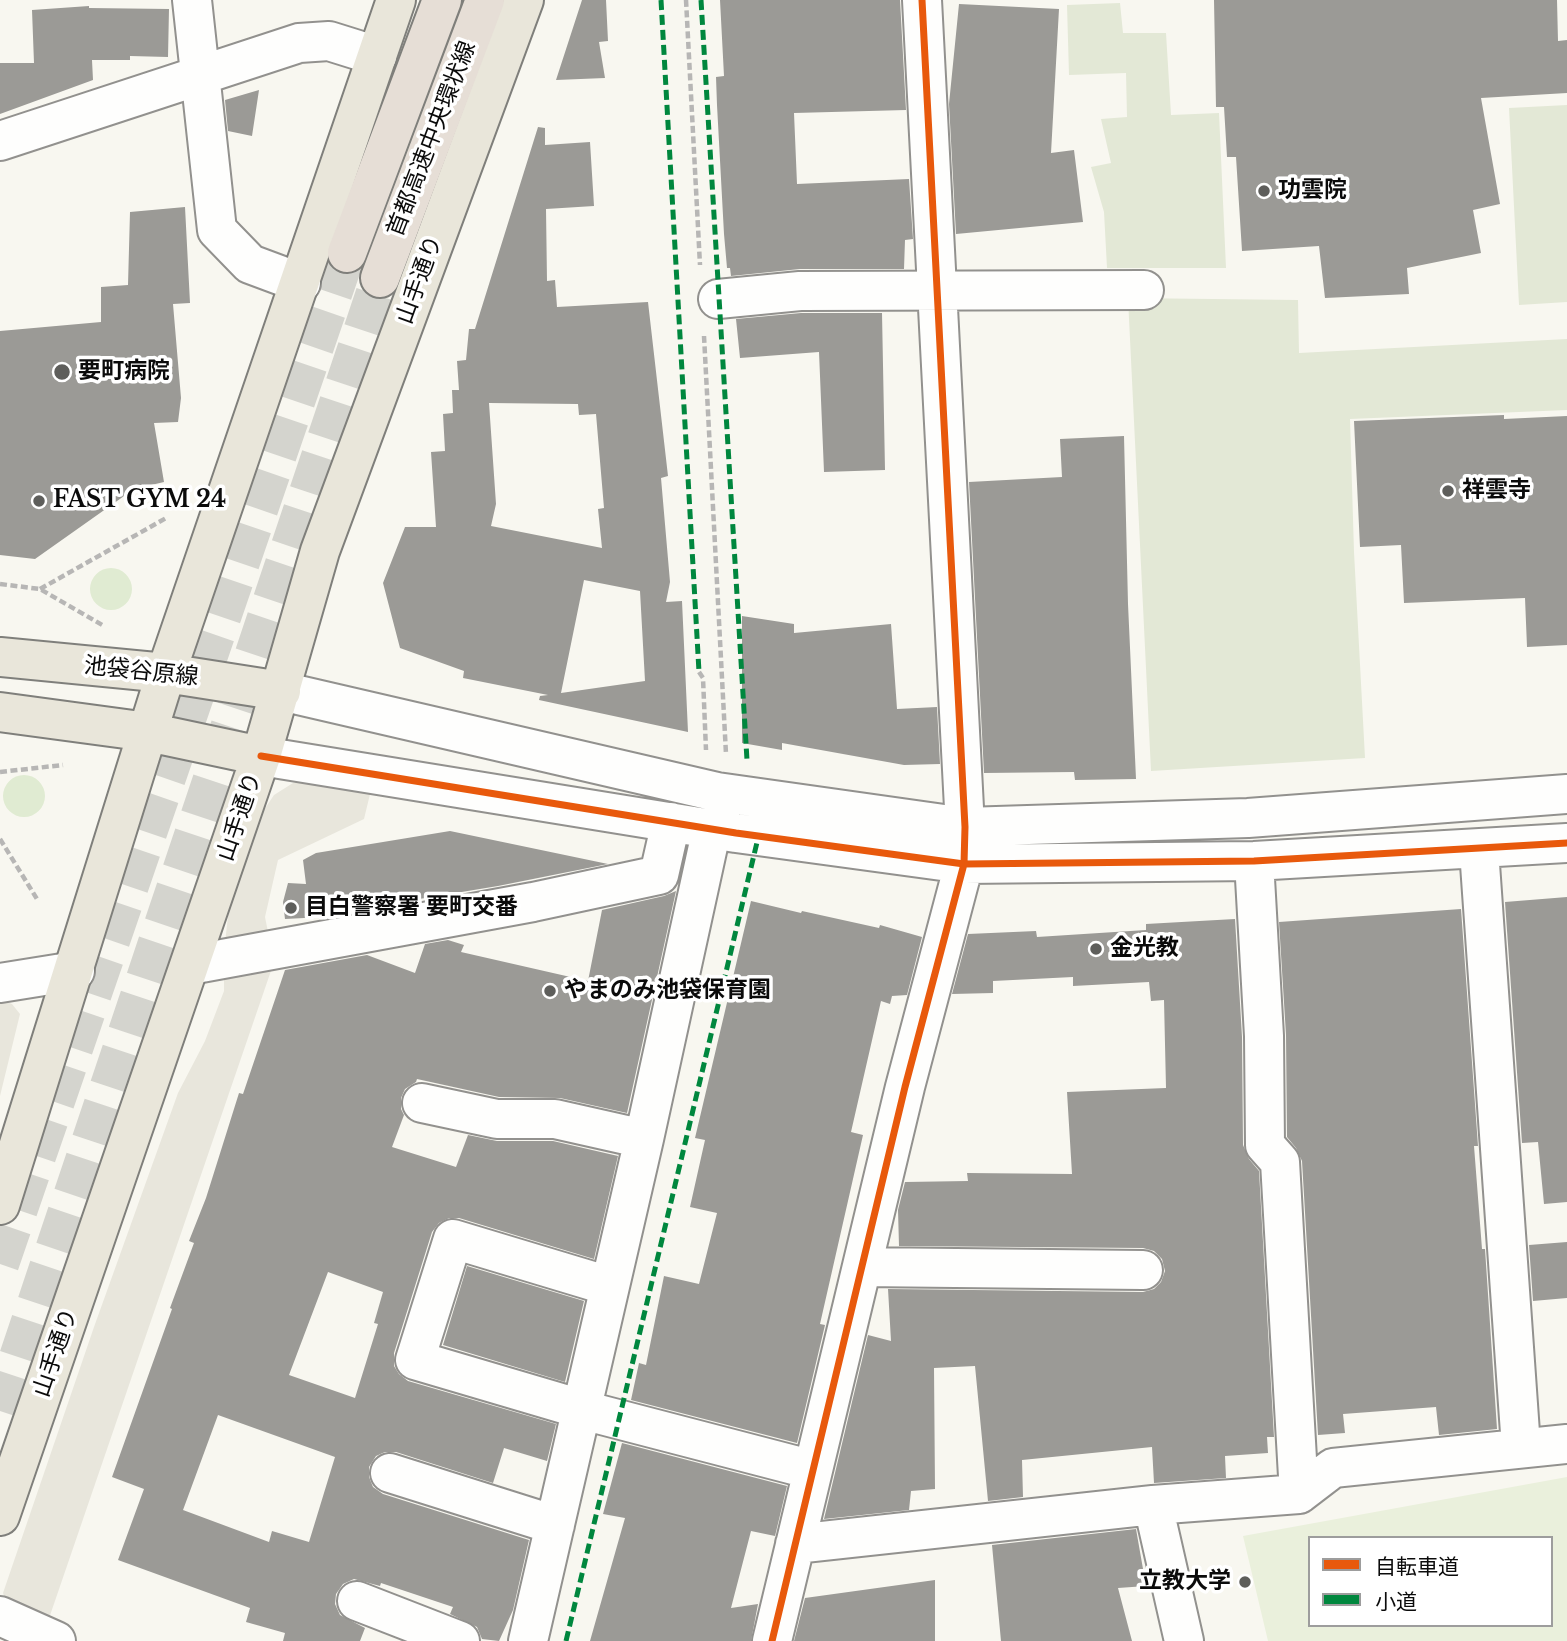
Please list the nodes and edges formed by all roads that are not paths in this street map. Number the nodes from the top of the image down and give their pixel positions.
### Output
1 (192, 0) edge
2 (396, 0) edge
3 (442, 0) edge
4 (485, 0) edge
5 (524, 0) edge
6 (922, 0) edge
7 (377, 56) junction
8 (201, 77) junction
9 (0, 141) edge
10 (346, 253) tunnel mouth
11 (380, 278) tunnel mouth
12 (301, 283) junction
13 (937, 290) junction
14 (1144, 290) dead end
15 (708, 301) road end
16 (0, 657) edge
17 (166, 673) junction
18 (281, 691) junction
19 (0, 712) edge
20 (148, 732) junction
21 (261, 756) junction
22 (1567, 794) edge
23 (671, 822) junction
24 (965, 827) junction
25 (712, 828) junction
26 (1567, 843) edge
27 (1479, 850) junction
28 (1254, 861) junction
29 (964, 864) junction
30 (190, 965) junction
31 (75, 971) junction
32 (0, 983) edge
33 (422, 1102) dead end
34 (644, 1139) junction
35 (0, 1205) edge
36 (862, 1267) junction
37 (1143, 1270) dead end
38 (609, 1286) junction
39 (581, 1409) junction
40 (1567, 1444) edge
41 (1521, 1447) junction
42 (813, 1470) junction
43 (390, 1473) dead end
44 (1299, 1494) junction
45 (1153, 1505) junction
46 (0, 1516) edge
47 (555, 1525) junction
48 (795, 1544) junction
49 (357, 1601) dead end
50 (0, 1616) edge
51 (400, 1630) edge
52 (56, 1641) edge
53 (460, 1641) edge
54 (528, 1641) edge
55 (772, 1641) edge
56 (1184, 1641) edge

1 - 8 street
2 - 7 main road
3 - 10 highway, 首都高速中央環状線
4 - 11 highway, 首都高速中央環状線
5 - 18 main road, 山手通り
6 - 13 street
7 - 8 street
7 - 12 main road
8 - 9 street
8 - 12 street
12 - 17 main road
13 - 14 street
13 - 15 street
13 - 24 street
16 - 17 main road, 池袋谷原線
17 - 18 main road, 池袋谷原線
17 - 20 main road
18 - 21 main road, 山手通り
18 - 24 street
19 - 20 main road
20 - 21 main road
20 - 31 main road
21 - 23 street
21 - 30 main road, 山手通り
22 - 24 street
23 - 25 street
23 - 30 street
24 - 29 street
25 - 29 street
25 - 34 street
26 - 27 street
27 - 28 street
27 - 41 street
28 - 29 street
28 - 44 street
29 - 36 street
30 - 46 main road, 山手通り
31 - 32 street
31 - 35 main road
33 - 34 street
34 - 38 street
36 - 37 street
36 - 42 street
38 - 39 street
38 - 39 street
39 - 42 street
39 - 47 street
40 - 41 street
41 - 44 street
42 - 48 street
43 - 47 street
44 - 45 street
45 - 48 street
45 - 56 street
47 - 54 street
48 - 55 street
49 - 51 street
50 - 52 street
51 - 53 street

